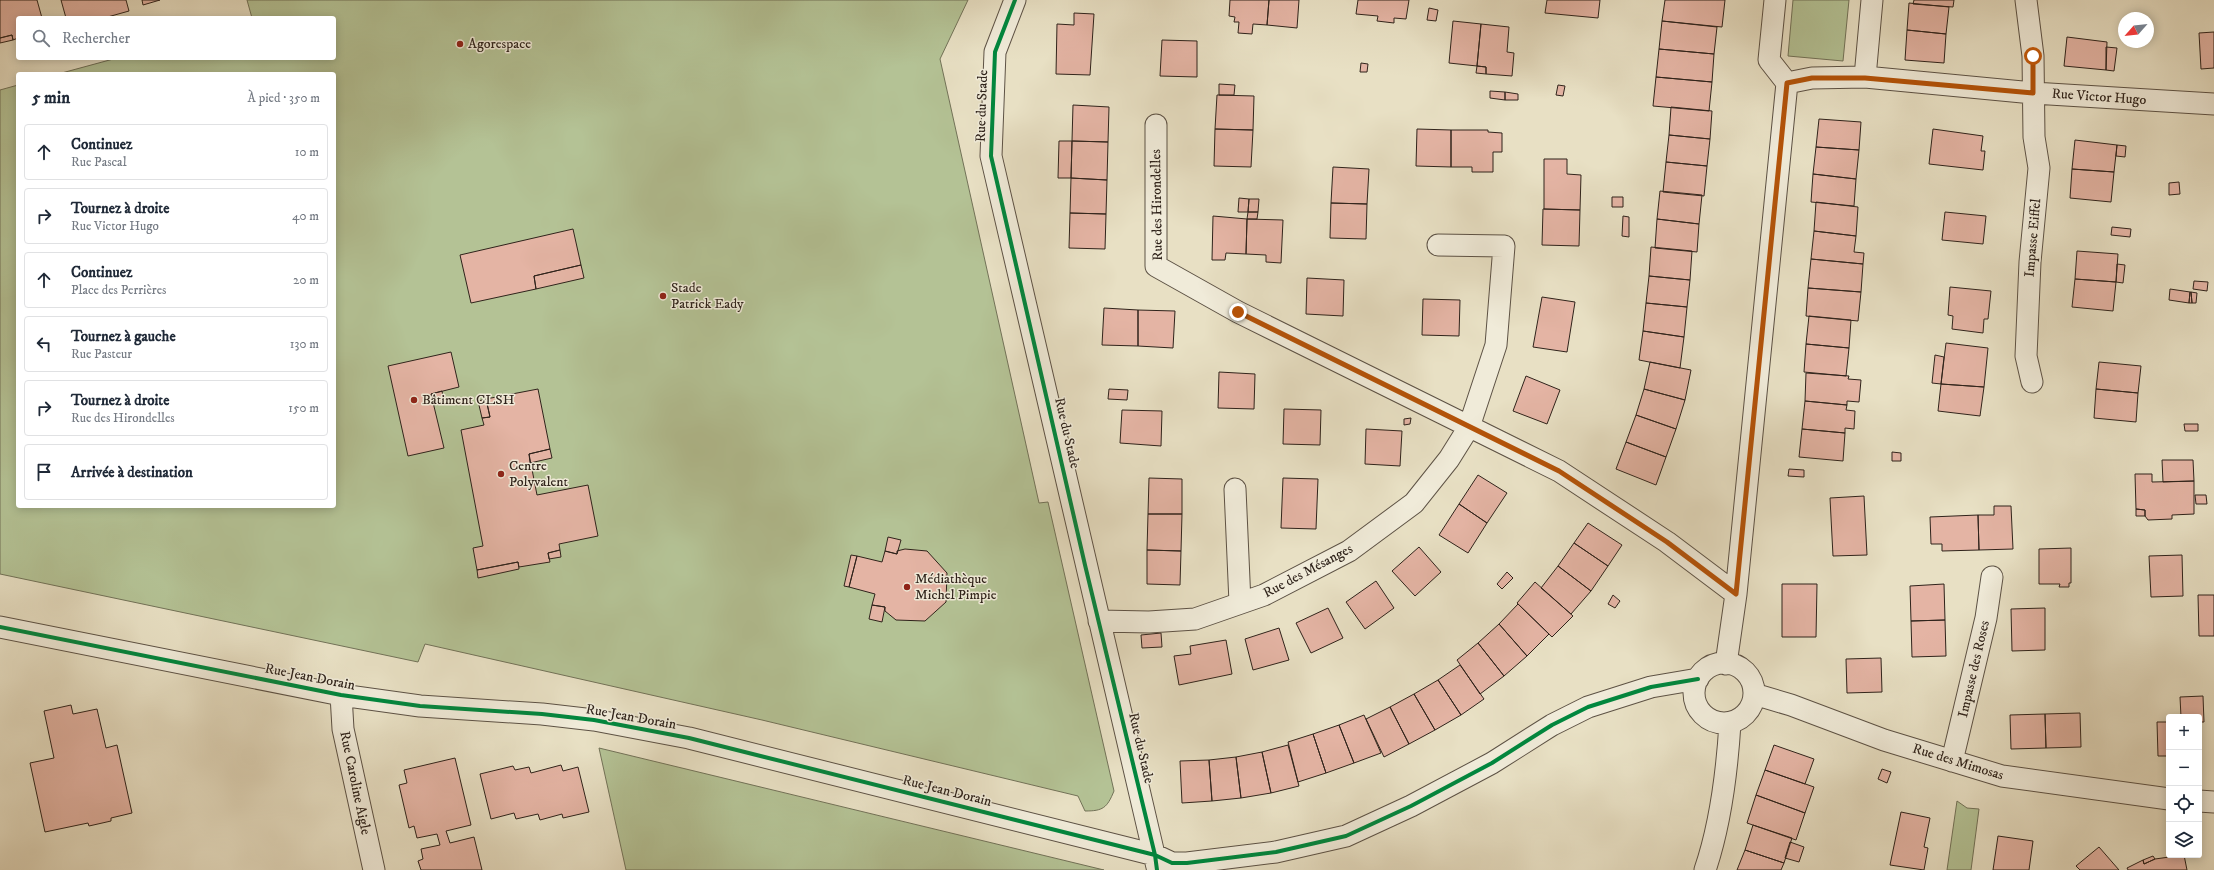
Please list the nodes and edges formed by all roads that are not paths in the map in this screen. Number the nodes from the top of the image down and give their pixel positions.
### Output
1 (1015, 0) edge
2 (1775, 0) edge
3 (1872, 0) edge
4 (2026, 0) edge
5 (1865, 78) junction
6 (1787, 83) junction
7 (2033, 93) junction
8 (2214, 104) edge
9 (1156, 125) dead end
10 (1438, 245) dead end
11 (2032, 382) dead end
12 (1469, 427) junction
13 (1235, 489) dead end
14 (1992, 577) dead end
15 (1736, 594) junction
16 (1240, 603) junction
17 (1099, 621) junction
18 (0, 627) edge
19 (1726, 664) junction
20 (1698, 679) junction
21 (1754, 694) junction
22 (341, 695) junction
23 (1730, 723) junction
24 (1952, 761) junction
25 (2166, 799) edge
26 (2202, 801) edge
27 (2214, 802) edge
28 (1156, 863) edge
29 (374, 870) edge
30 (1705, 870) edge

1 - 17 street, Rue du Stade
2 - 6 street
3 - 5 street
4 - 7 street, Impasse Eiffel
5 - 6 street, Rue Victor Hugo
5 - 7 street, Rue Victor Hugo
6 - 15 street
7 - 8 street, Rue Victor Hugo
7 - 11 street, Impasse Eiffel
9 - 12 street, Rue des Hirondelles
10 - 12 street, Rue des Mésanges
12 - 15 street, Rue des Hirondelles
12 - 16 street, Rue des Mésanges
13 - 16 street
14 - 24 street, Impasse des Roses
15 - 19 street
16 - 17 street, Rue des Mésanges
17 - 28 street, Rue du Stade
18 - 22 street, Rue Jean Dorain
19 - 20 street
19 - 21 street
20 - 23 street
20 - 28 street, Rue Jean Dorain
21 - 23 street
21 - 24 street, Rue des Mimosas
22 - 28 street, Rue Jean Dorain
22 - 29 street, Rue Caroline Aigle
23 - 30 street
24 - 25 street, Rue des Mimosas
26 - 27 street

